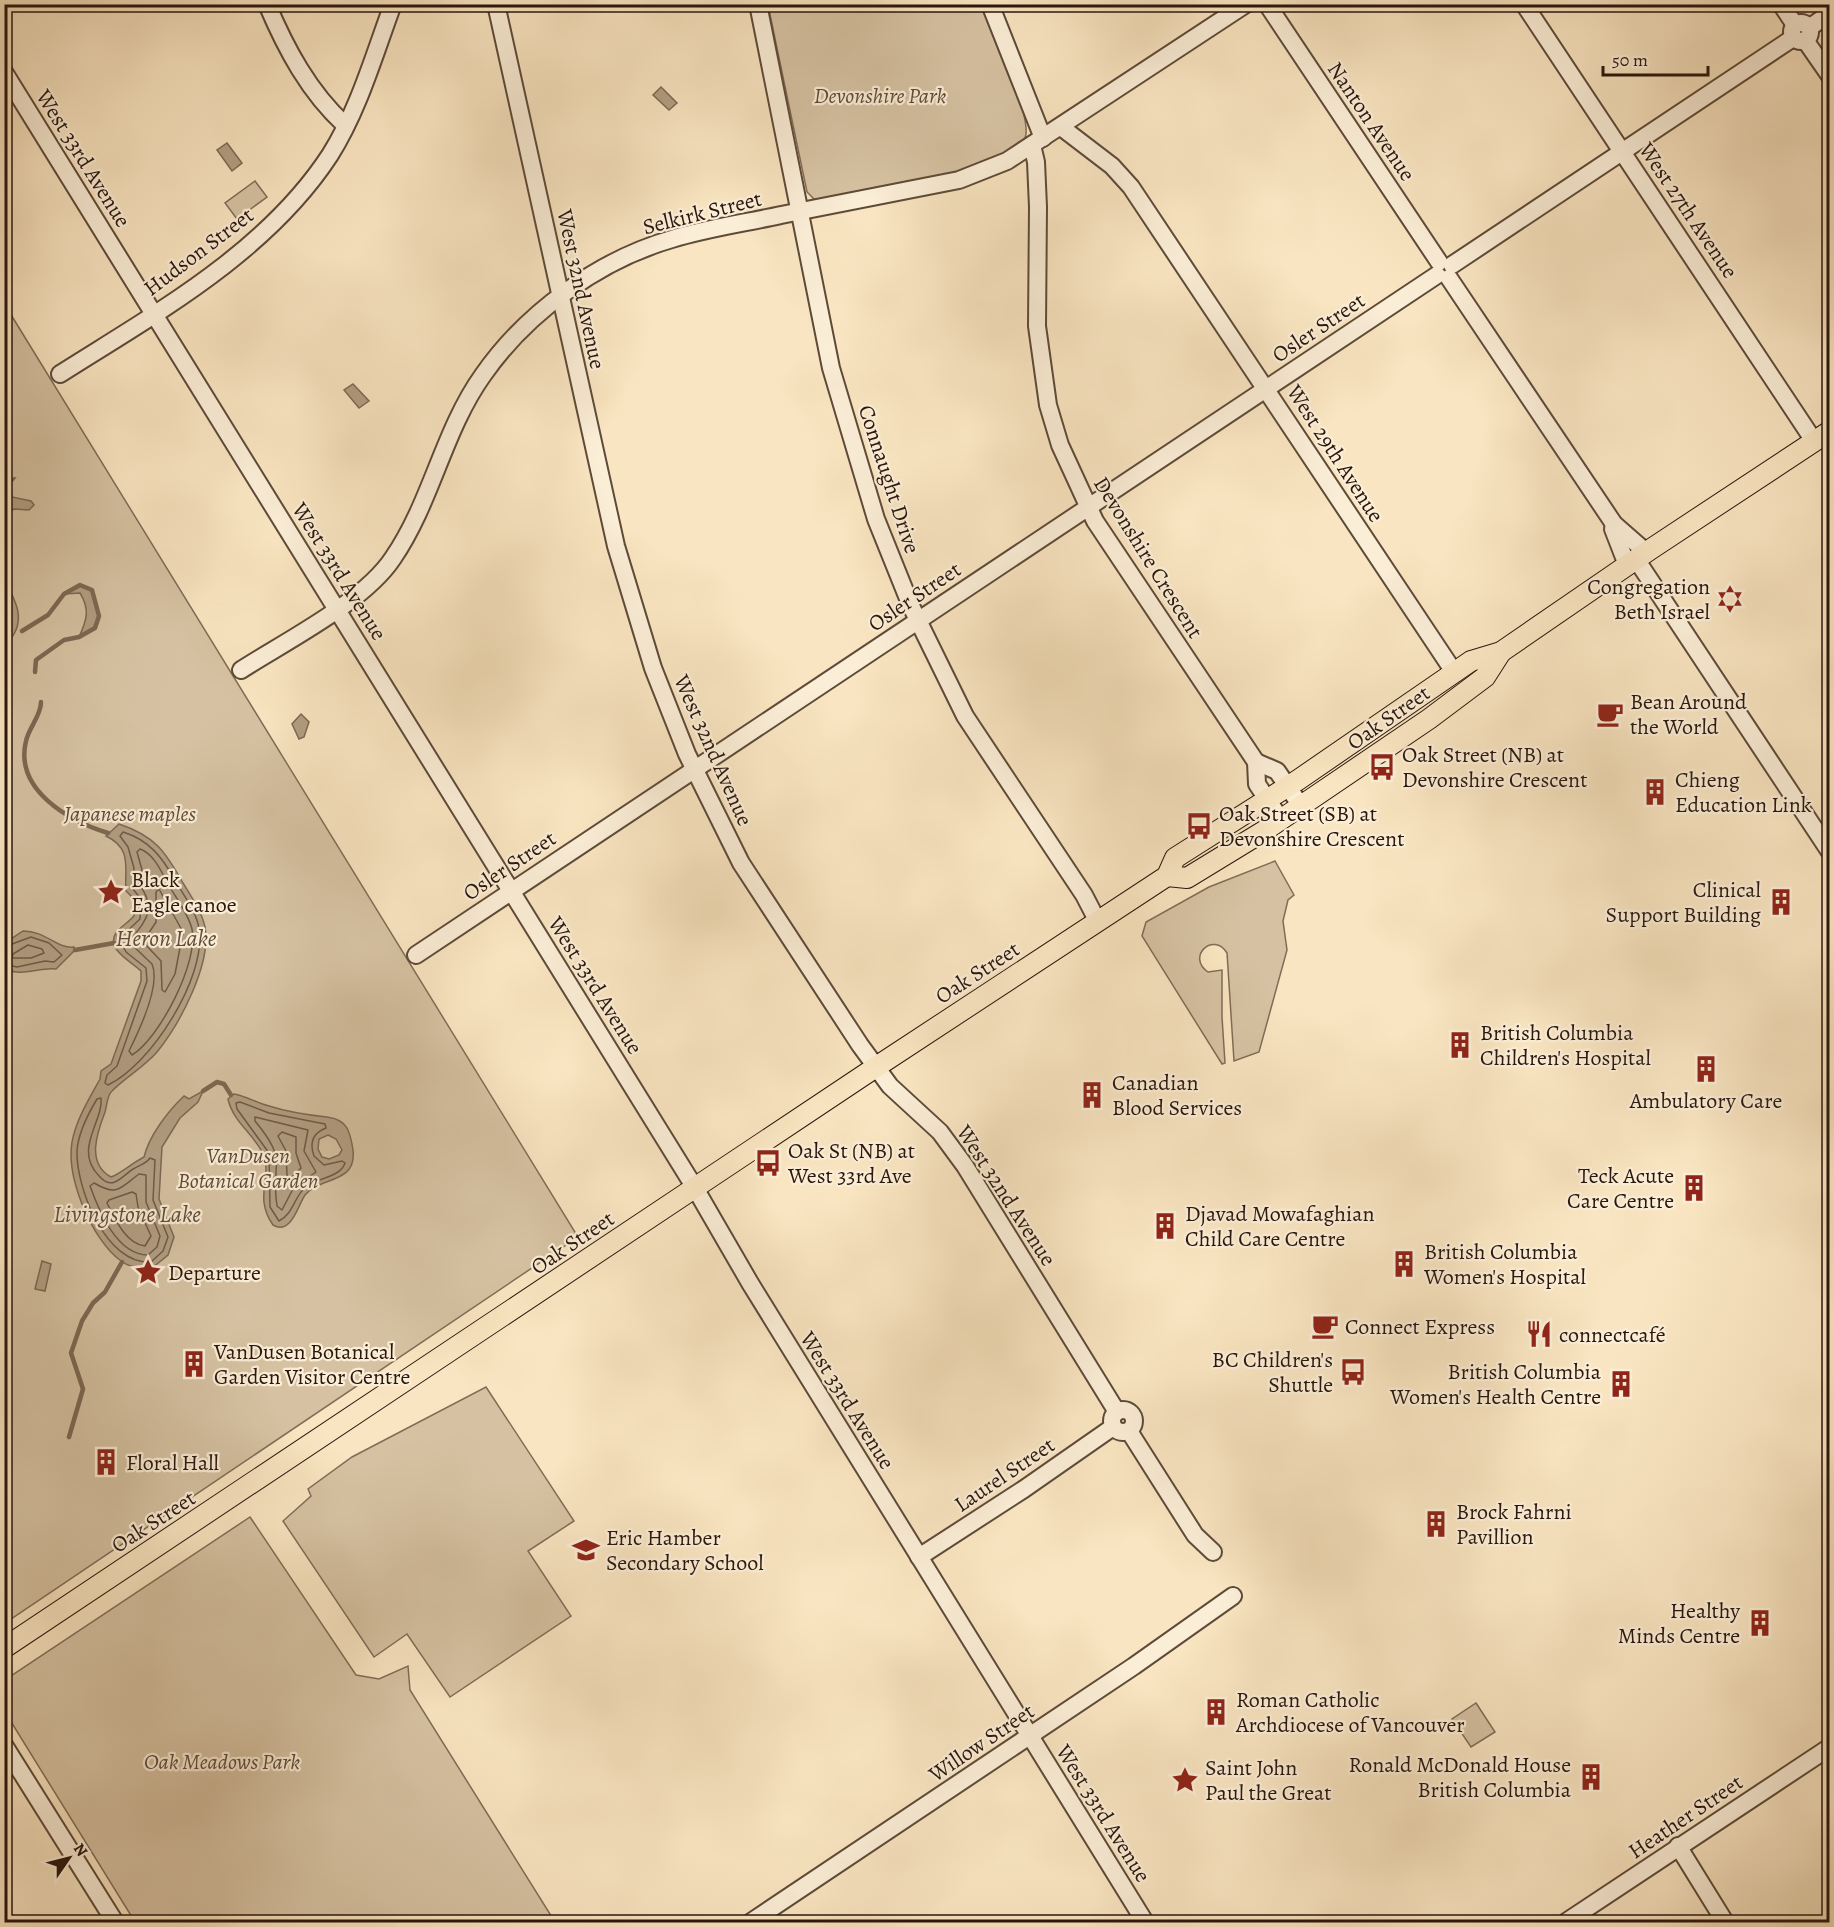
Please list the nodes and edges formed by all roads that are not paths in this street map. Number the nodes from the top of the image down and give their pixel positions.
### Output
1 (267, 4) edge
2 (393, 4) edge
3 (496, 4) edge
4 (758, 4) edge
5 (990, 4) edge
6 (1246, 4) edge
7 (1267, 4) edge
8 (1524, 4) edge
9 (1781, 4) edge
10 (1830, 13) edge
11 (1801, 33) junction
12 (4, 72) edge
13 (1830, 76) edge
14 (345, 125) junction
15 (1060, 127) junction
16 (1037, 142) junction
17 (1622, 151) junction
18 (801, 211) junction
19 (1444, 270) junction
20 (560, 297) junction
21 (154, 314) junction
22 (60, 374) dead end
23 (1266, 388) junction
24 (1822, 436) edge
25 (1088, 507) junction
26 (1614, 524) junction
27 (1636, 558) junction
28 (337, 609) junction
29 (918, 620) junction
30 (1501, 652) junction
31 (241, 670) dead end
32 (1454, 672) junction
33 (1256, 762) junction
34 (694, 770) junction
35 (1288, 787) junction
36 (1268, 800) junction
37 (1301, 806) junction
38 (1281, 820) junction
39 (1830, 852) edge
40 (1167, 876) junction
41 (511, 891) junction
42 (1098, 921) junction
43 (416, 955) dead end
44 (876, 1067) junction
45 (695, 1188) junction
46 (1120, 1423) junction
47 (1213, 1551) dead end
48 (919, 1557) junction
49 (1233, 1596) dead end
50 (4, 1648) edge
51 (1030, 1737) junction
52 (4, 1745) edge
53 (1830, 1747) edge
54 (1678, 1846) junction
55 (115, 1923) edge
56 (751, 1923) edge
57 (1145, 1923) edge
58 (1566, 1923) edge
59 (1725, 1923) edge

1 - 14 street
2 - 14 street, Hudson Street
3 - 20 street, West 32nd Avenue
4 - 18 street, Connaught Drive
5 - 16 street, Devonshire Crescent
6 - 15 street, Selkirk Street
7 - 19 street, Nanton Avenue
8 - 17 street, West 27th Avenue
9 - 11 street
10 - 11 street, Osler Street
11 - 13 street
11 - 17 street, Osler Street
12 - 21 street, West 33rd Avenue
14 - 21 street, Hudson Street
15 - 16 street, Selkirk Street
15 - 23 street, West 29th Avenue
16 - 18 street, Selkirk Street
16 - 25 street, Devonshire Crescent
17 - 19 street, Osler Street
17 - 24 street, West 27th Avenue
18 - 20 street, Selkirk Street
18 - 29 street, Connaught Drive
19 - 23 street, Osler Street
19 - 26 street, Nanton Avenue
20 - 28 street, Selkirk Street
20 - 34 street, West 32nd Avenue
21 - 22 street, Hudson Street
21 - 28 street, West 33rd Avenue
23 - 25 street, Osler Street
23 - 32 street, West 29th Avenue
24 - 27 main road, Oak Street
25 - 29 street, Osler Street
25 - 33 street, Devonshire Crescent
26 - 27 street, Nanton Avenue
26 - 27 street, Nanton Avenue
27 - 30 main road, Oak Street
27 - 39 street
28 - 31 street, Selkirk Street
28 - 41 street, West 33rd Avenue
29 - 34 street, Osler Street
29 - 42 street, Connaught Drive
30 - 32 main road, Oak Street
30 - 37 main road, Oak Street
32 - 35 main road, Oak Street
33 - 35 street, Devonshire Crescent
33 - 36 street, Devonshire Crescent
34 - 41 street, Osler Street
34 - 44 street, West 32nd Avenue
35 - 36 main road, Oak Street
35 - 37 street, Devonshire Crescent
36 - 38 street, Devonshire Crescent
36 - 40 main road, Oak Street
37 - 38 main road, Oak Street
38 - 40 main road, Oak Street
40 - 42 main road, Oak Street
41 - 43 street, Osler Street
41 - 45 street, West 33rd Avenue
42 - 44 main road, Oak Street
44 - 45 main road, Oak Street
44 - 46 street, West 32nd Avenue
45 - 48 street, West 33rd Avenue
45 - 50 main road, Oak Street
46 - 47 street, West 32nd Avenue
46 - 48 street, Laurel Street
48 - 51 street, West 33rd Avenue
49 - 51 street, Willow Street
51 - 56 street, Willow Street
51 - 57 street, West 33rd Avenue
52 - 55 street
53 - 54 street, Heather Street
54 - 58 street, Heather Street
54 - 59 street

